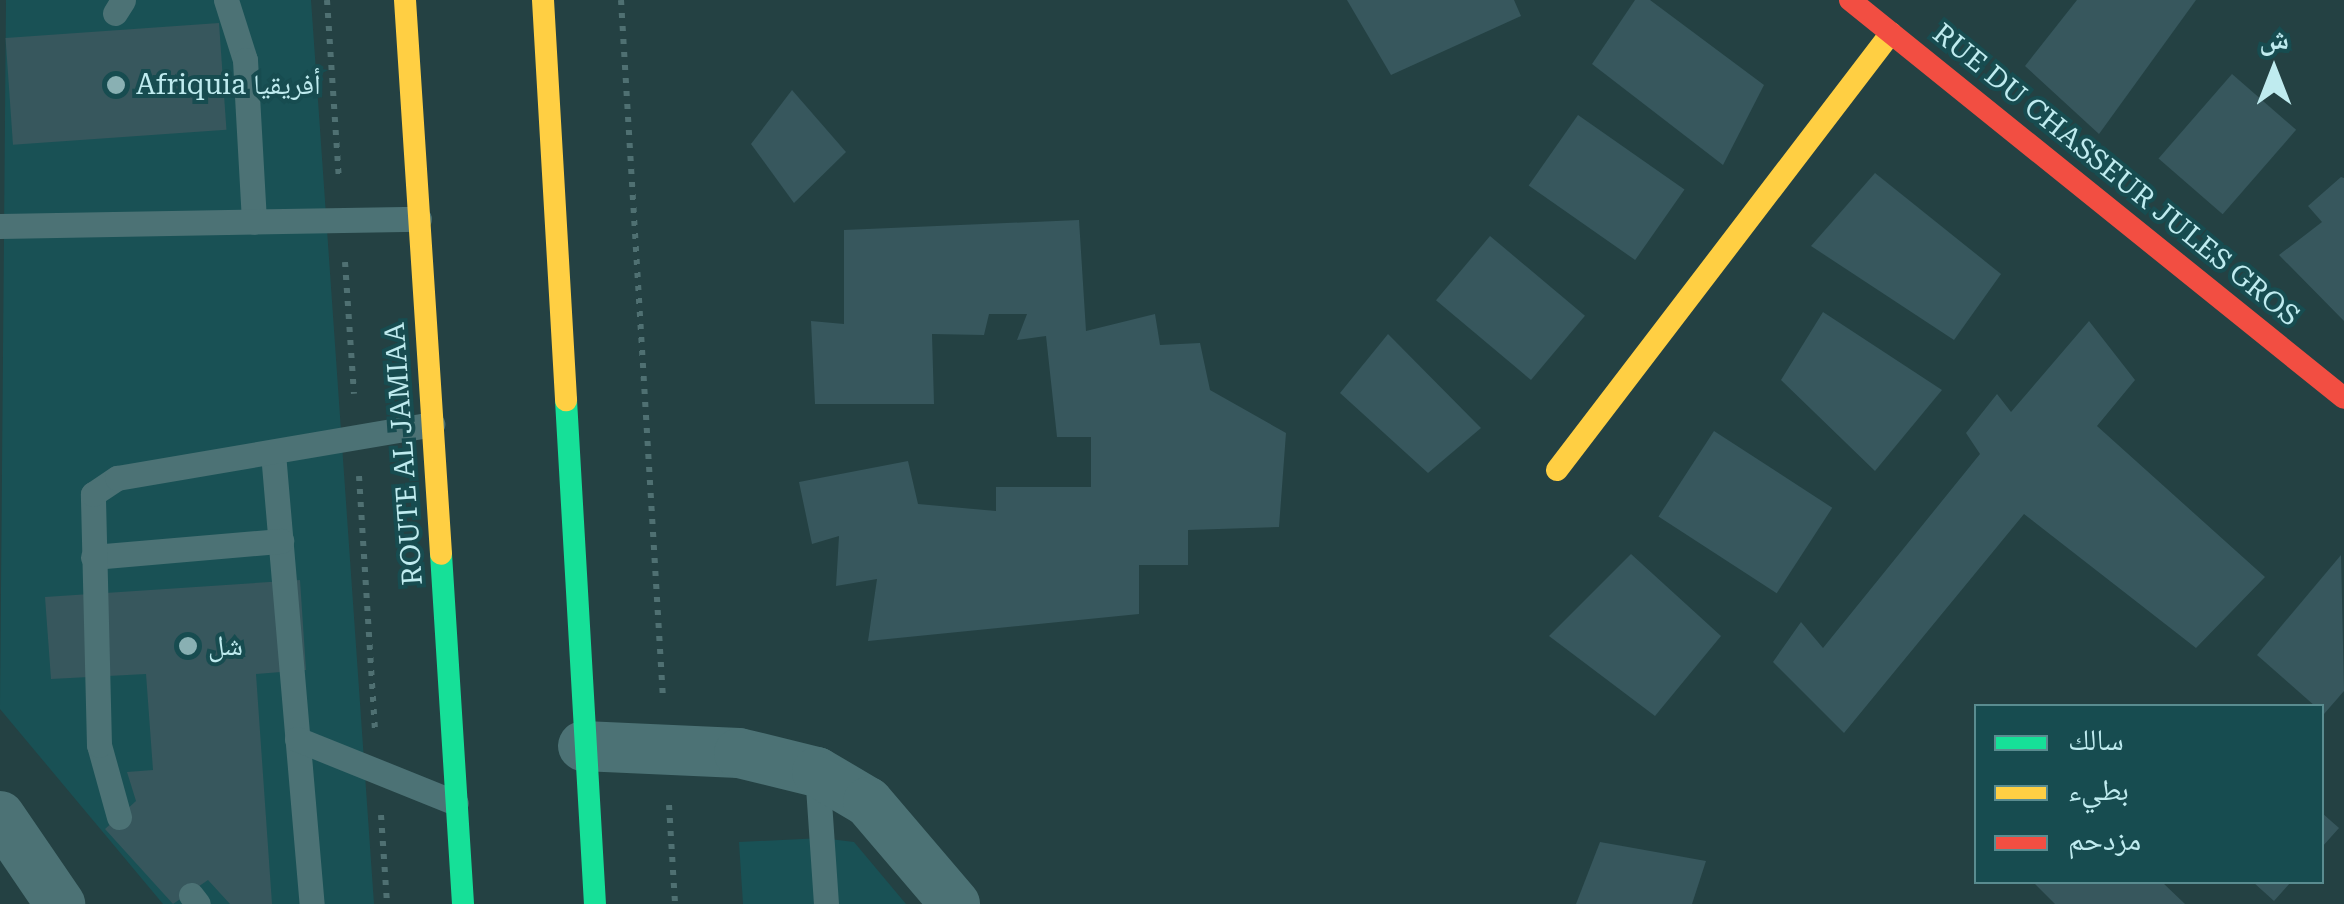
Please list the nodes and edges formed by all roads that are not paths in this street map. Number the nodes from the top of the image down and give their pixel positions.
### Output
1 (226, 0) edge
2 (405, 0) edge
3 (543, 0) edge
4 (1850, 0) edge
5 (1890, 32) junction
6 (420, 219) junction
7 (254, 222) junction
8 (0, 226) edge
9 (2344, 398) edge
10 (432, 424) junction
11 (274, 452) junction
12 (1557, 470) dead end
13 (281, 541) junction
14 (93, 557) junction
15 (297, 739) junction
16 (583, 746) junction
17 (817, 772) junction
18 (456, 803) junction
19 (0, 816) edge
20 (119, 817) dead end
21 (60, 904) edge
22 (312, 904) edge
23 (462, 904) edge
24 (595, 904) edge
25 (826, 904) edge
26 (955, 904) edge

1 - 7 lane
2 - 6 main road, ROUTE AL JAMIAA
3 - 16 main road
4 - 5 main road, RUE DU CHASSEUR JULES GROS
5 - 9 main road, RUE DU CHASSEUR JULES GROS
5 - 12 main road
6 - 7 lane
6 - 10 main road, ROUTE AL JAMIAA
7 - 8 lane
10 - 11 lane
10 - 18 main road, ROUTE AL JAMIAA
11 - 13 lane
11 - 14 lane
13 - 14 lane
13 - 15 lane
14 - 20 lane
15 - 18 lane
15 - 22 lane
16 - 17 street
16 - 24 main road
17 - 25 lane
17 - 26 street
18 - 23 main road, ROUTE AL JAMIAA
19 - 21 street

